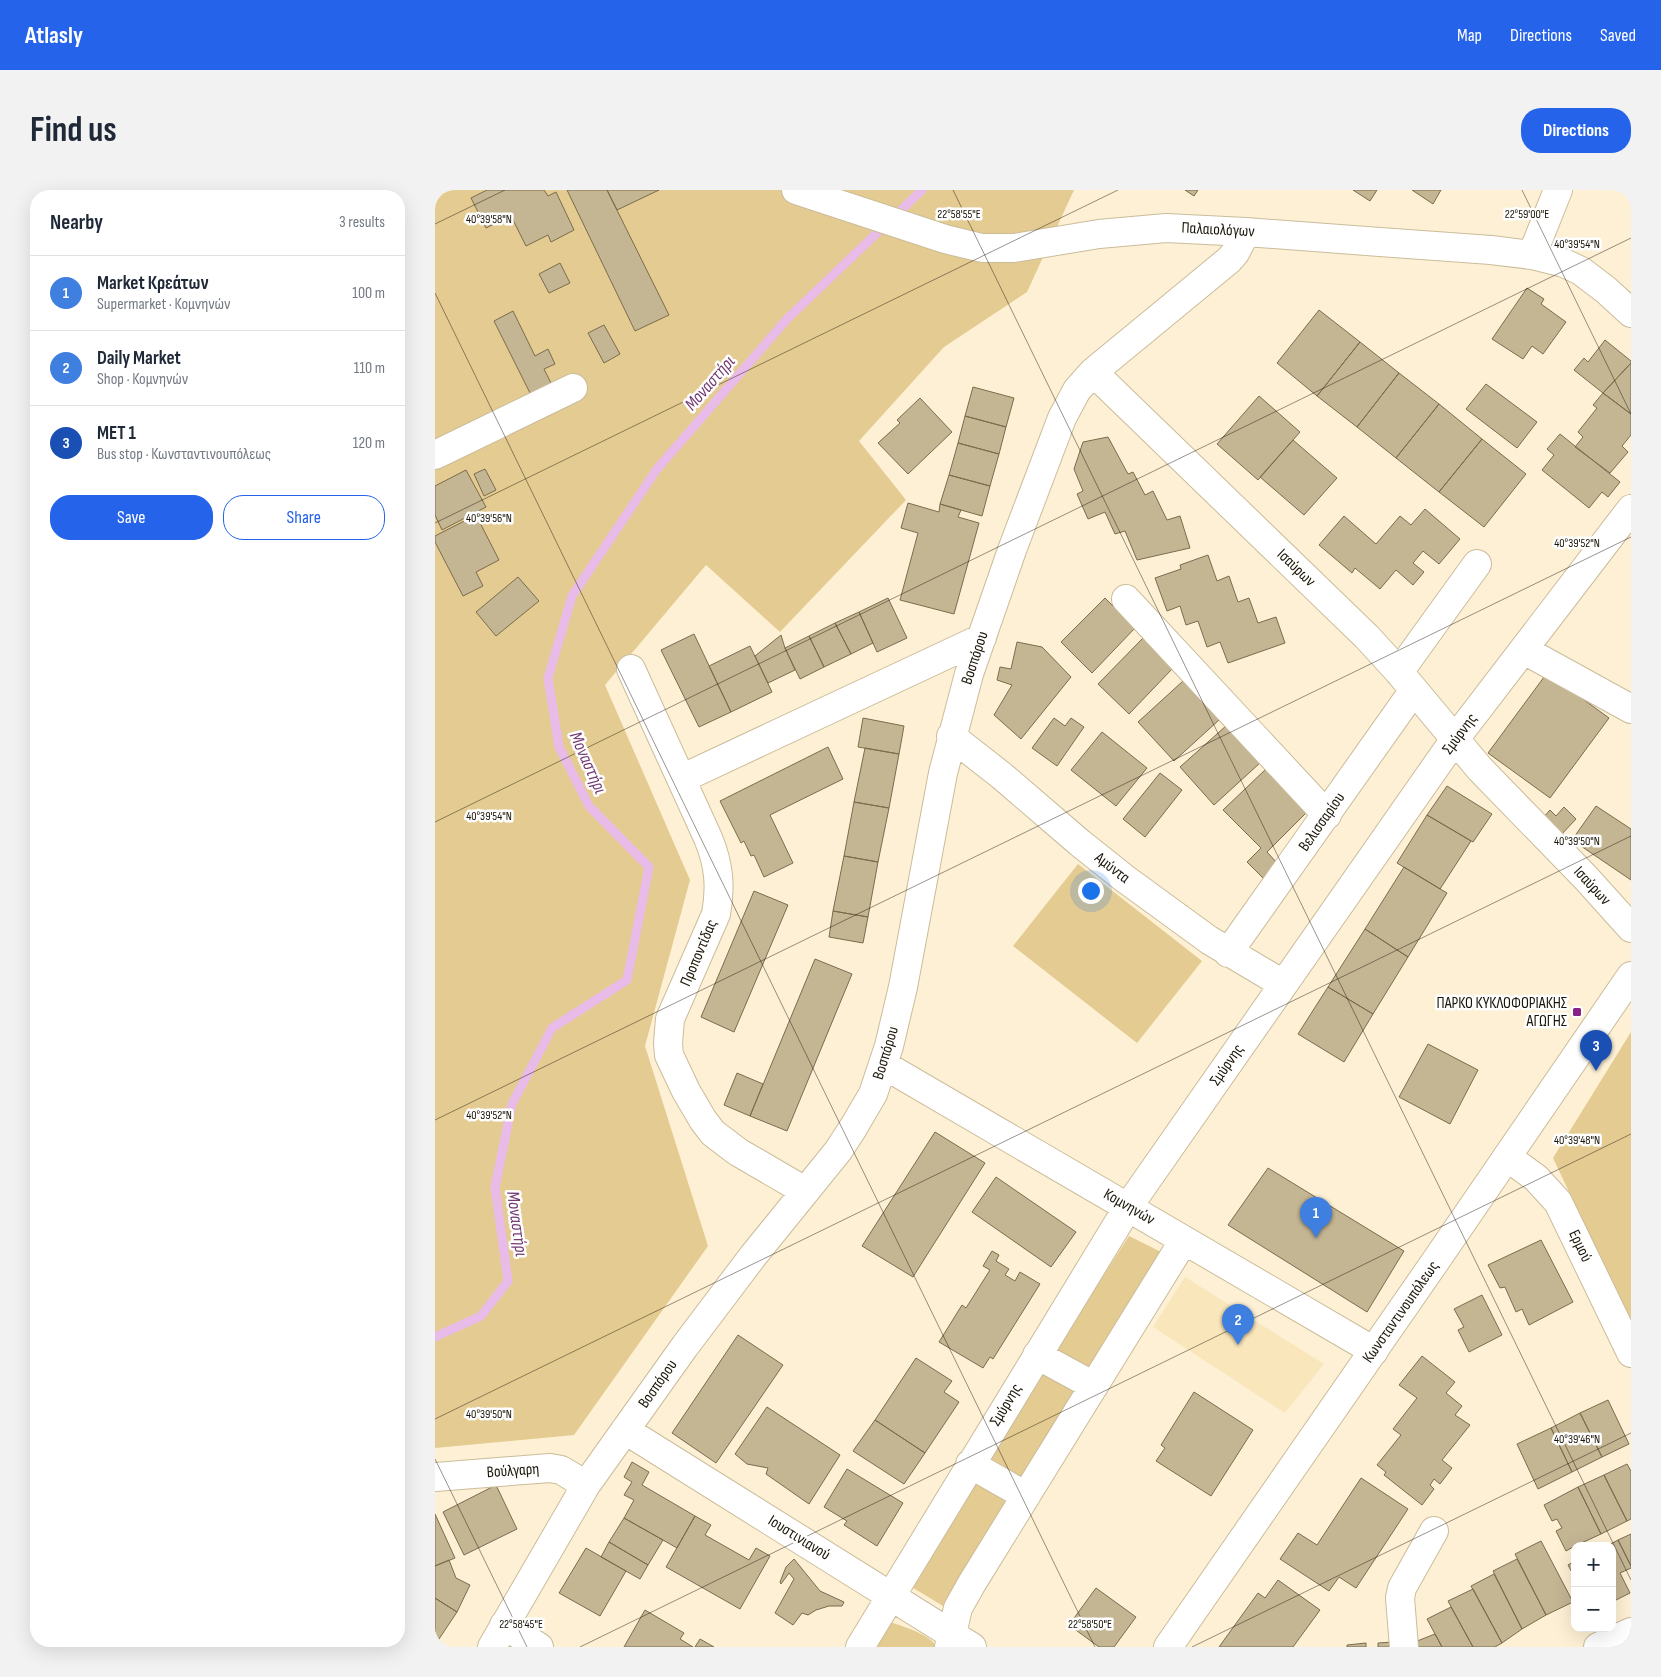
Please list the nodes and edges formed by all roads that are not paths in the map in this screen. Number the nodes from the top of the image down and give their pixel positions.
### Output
1 (796, 190) edge
2 (1558, 190) edge
3 (1246, 232) junction
4 (1532, 255) junction
5 (1631, 313) edge
6 (1093, 372) junction
7 (573, 388) dead end
8 (435, 455) edge
9 (1631, 508) edge
10 (1477, 564) dead end
11 (1127, 599) dead end
12 (982, 638) junction
13 (1524, 650) junction
14 (631, 669) dead end
15 (1406, 681) junction
16 (1631, 709) edge
17 (951, 736) junction
18 (1455, 739) junction
19 (681, 779) junction
20 (1327, 815) junction
21 (1631, 928) edge
22 (1228, 953) junction
23 (1631, 976) edge
24 (1283, 984) junction
25 (884, 1064) junction
26 (1507, 1157) junction
27 (805, 1191) junction
28 (1129, 1207) junction
29 (1184, 1240) junction
30 (1374, 1351) junction
31 (1631, 1353) edge
32 (1037, 1355) junction
33 (1094, 1386) junction
34 (625, 1430) junction
35 (970, 1464) junction
36 (435, 1477) edge
37 (586, 1485) junction
38 (1026, 1496) junction
39 (1434, 1531) dead end
40 (891, 1595) junction
41 (1631, 1632) edge
42 (498, 1636) edge
43 (958, 1643) edge
44 (539, 1647) edge
45 (860, 1647) edge
46 (1168, 1647) edge
47 (1404, 1647) edge
48 (1599, 1647) edge

1 - 3 street, Παλαιολόγων
2 - 4 street
3 - 4 street, Παλαιολόγων
3 - 6 street
4 - 5 street, Παλαιολόγων
6 - 12 street, Βοσπόρου
6 - 15 street, Ισαύρων
7 - 8 street
9 - 13 street, Σμύρνης
10 - 15 street, Βελισσαρίου
11 - 20 street
12 - 17 street, Βοσπόρου
12 - 19 street
13 - 16 street
13 - 18 street, Σμύρνης
14 - 19 street, Προποντίδας
15 - 18 street, Ισαύρων
15 - 20 street, Βελισσαρίου
17 - 22 street, Αμύντα
17 - 25 street, Βοσπόρου
18 - 21 street, Ισαύρων
18 - 24 street, Σμύρνης
19 - 27 street, Προποντίδας
20 - 22 street, Βελισσαρίου
22 - 24 street, Αμύντα
23 - 26 street, Κωνσταντινουπόλεως
24 - 28 street, Σμύρνης
25 - 27 street, Βοσπόρου
25 - 28 street, Κομνηνών
26 - 30 street, Κωνσταντινουπόλεως
26 - 31 street, Ερμού
27 - 34 street, Βοσπόρου
28 - 29 street, Κομνηνών
28 - 32 street, Σμύρνης
29 - 30 street, Κομνηνών
29 - 33 street
30 - 46 street, Κωνσταντινουπόλεως
32 - 33 street
32 - 35 street, Σμύρνης
33 - 38 street
34 - 37 street, Βοσπόρου
34 - 40 street, Ιουστινιανού
35 - 38 street
35 - 40 street, Σμύρνης
36 - 37 street, Βούλγαρη
37 - 42 street, Βοσπόρου
38 - 43 street
39 - 47 street
40 - 43 street, Ιουστινιανού
40 - 45 street, Σμύρνης
41 - 48 street
42 - 44 street

